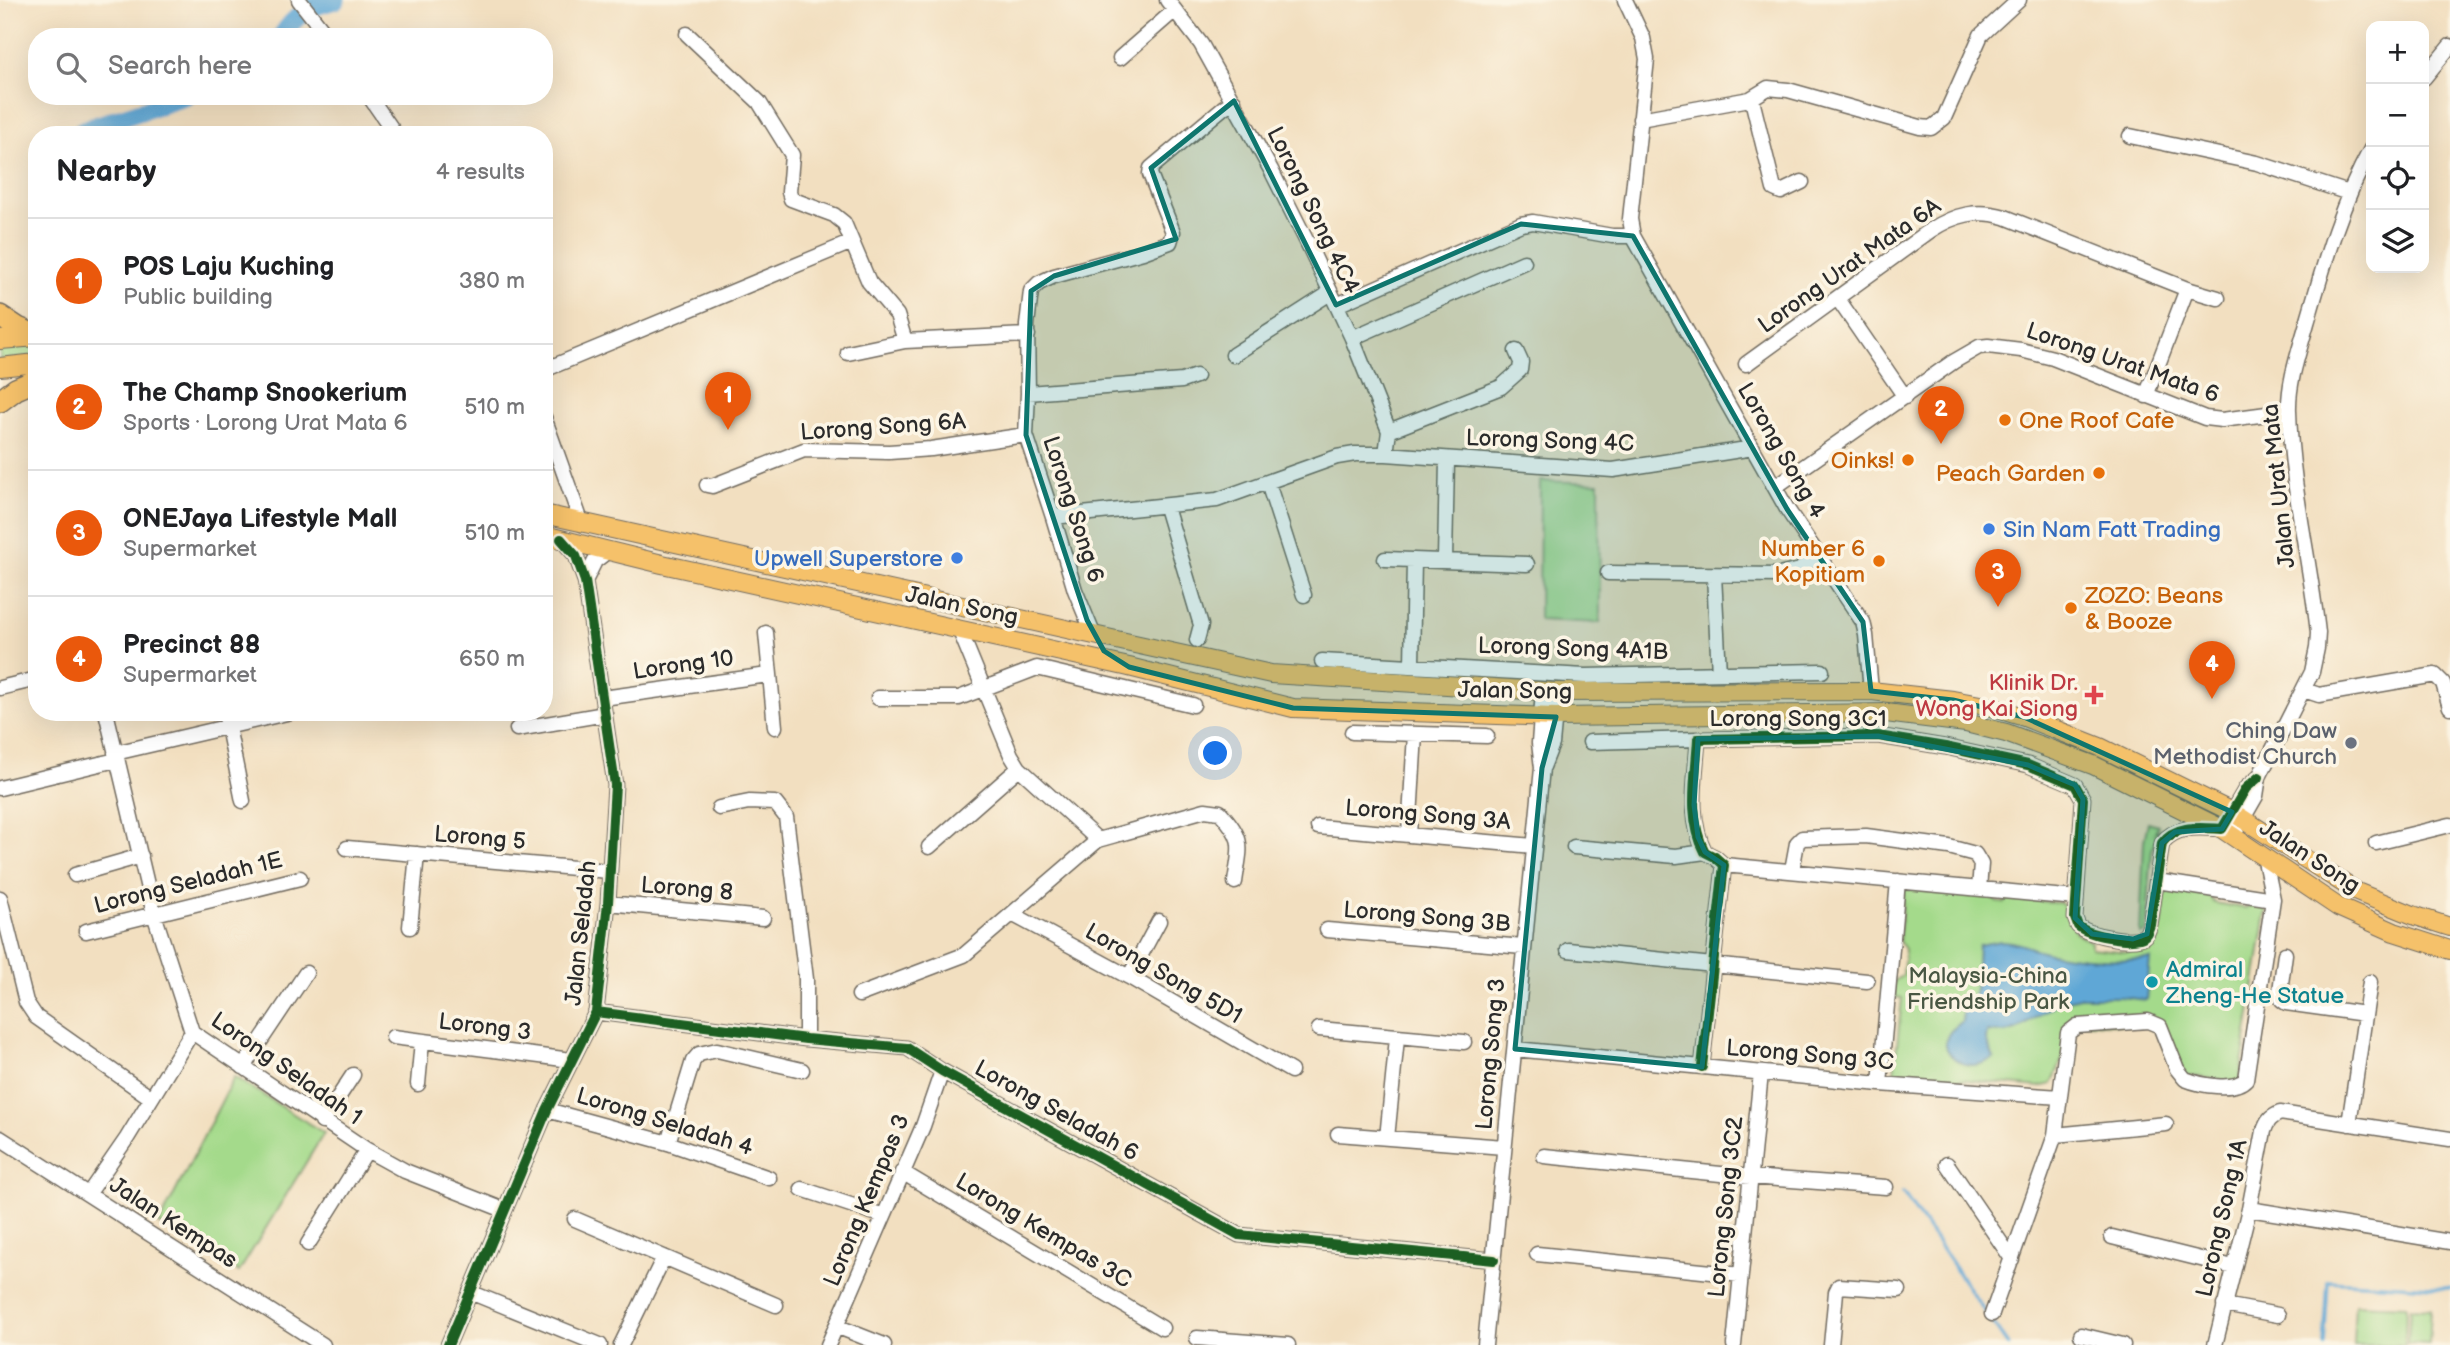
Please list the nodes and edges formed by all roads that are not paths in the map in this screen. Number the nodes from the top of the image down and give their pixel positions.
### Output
1 (1625, 0) edge
2 (2019, 0) edge
3 (1171, 5) edge
4 (306, 7) edge
5 (321, 28) edge
6 (687, 34) dead end
7 (2450, 46) edge
8 (1120, 58) dead end
9 (2429, 72) edge
10 (1750, 99) junction
11 (1234, 101) junction
12 (375, 105) edge
13 (1640, 119) junction
14 (390, 126) edge
15 (2130, 136) dead end
16 (2366, 159) edge
17 (1802, 182) dead end
18 (2349, 193) junction
19 (1633, 236) junction
20 (852, 242) junction
21 (1524, 262) dead end
22 (2188, 289) junction
23 (2218, 298) dead end
24 (1334, 299) junction
25 (1838, 299) junction
26 (0, 316) edge
27 (28, 333) edge
28 (1028, 335) junction
29 (28, 338) edge
30 (1352, 338) junction
31 (0, 340) edge
32 (905, 341) junction
33 (1516, 351) dead end
34 (848, 353) dead end
35 (1233, 355) dead end
36 (28, 364) edge
37 (1746, 364) dead end
38 (0, 366) edge
39 (553, 366) edge
40 (1196, 376) dead end
41 (28, 383) edge
42 (1028, 393) junction
43 (2146, 396) junction
44 (1905, 397) junction
45 (0, 401) edge
46 (2288, 411) junction
47 (1389, 431) junction
48 (1026, 435) junction
49 (553, 442) edge
50 (1754, 448) junction
51 (1386, 454) junction
52 (1447, 460) junction
53 (1268, 483) junction
54 (707, 485) dead end
55 (1775, 487) junction
56 (1166, 507) junction
57 (553, 516) edge
58 (1053, 517) junction
59 (582, 524) junction
60 (553, 537) edge
61 (553, 538) edge
62 (608, 551) junction
63 (1818, 554) junction
64 (1385, 559) dead end
65 (1445, 560) junction
66 (1414, 561) junction
67 (1527, 564) dead end
68 (1608, 573) dead end
69 (1714, 575) junction
70 (585, 581) junction
71 (1304, 595) dead end
72 (946, 603) junction
73 (960, 631) junction
74 (766, 633) dead end
75 (1094, 636) junction
76 (1197, 640) dead end
77 (1322, 661) dead end
78 (1412, 664) junction
79 (1129, 667) junction
80 (1822, 671) dead end
81 (1719, 673) junction
82 (768, 676) junction
83 (28, 681) edge
84 (0, 688) edge
85 (984, 690) junction
86 (2304, 690) junction
87 (1871, 691) junction
88 (1550, 692) junction
89 (603, 698) junction
90 (878, 698) dead end
91 (1193, 705) dead end
92 (2450, 707) edge
93 (605, 714) junction
94 (1548, 717) junction
95 (108, 721) edge
96 (227, 721) edge
97 (256, 721) edge
98 (775, 727) dead end
99 (228, 728) junction
100 (517, 729) dead end
101 (1352, 732) dead end
102 (1415, 734) junction
103 (1488, 736) dead end
104 (1698, 738) junction
105 (1590, 742) dead end
106 (116, 757) junction
107 (1019, 768) junction
108 (0, 788) edge
109 (243, 802) dead end
110 (719, 808) dead end
111 (2238, 815) junction
112 (2450, 825) edge
113 (1318, 827) dead end
114 (2228, 832) junction
115 (1409, 835) junction
116 (1098, 840) junction
117 (2376, 842) dead end
118 (1534, 846) junction
119 (929, 847) dead end
120 (1574, 847) dead end
121 (348, 848) dead end
122 (1705, 852) junction
123 (417, 854) junction
124 (141, 856) junction
125 (2264, 856) junction
126 (1724, 865) junction
127 (1792, 870) junction
128 (609, 871) junction
129 (75, 875) dead end
130 (300, 878) dead end
131 (1898, 881) junction
132 (2157, 881) junction
133 (1236, 882) dead end
134 (1979, 889) junction
135 (0, 898) edge
136 (2077, 898) junction
137 (2273, 899) junction
138 (608, 903) junction
139 (154, 914) junction
140 (1014, 915) junction
141 (763, 918) dead end
142 (1158, 921) dead end
143 (410, 927) dead end
144 (2450, 927) edge
145 (1328, 930) dead end
146 (86, 931) dead end
147 (1523, 947) junction
148 (1568, 950) dead end
149 (2450, 950) edge
150 (2285, 954) dead end
151 (1713, 966) junction
152 (306, 973) dead end
153 (1129, 977) junction
154 (1867, 981) dead end
155 (2370, 982) dead end
156 (859, 995) dead end
157 (596, 1012) junction
158 (2365, 1014) junction
159 (1319, 1029) dead end
160 (192, 1032) junction
161 (393, 1037) dead end
162 (1397, 1038) junction
163 (806, 1039) junction
164 (422, 1041) junction
165 (1464, 1042) dead end
166 (1515, 1049) junction
167 (571, 1060) junction
168 (243, 1067) junction
169 (1702, 1067) junction
170 (802, 1070) dead end
171 (942, 1071) junction
172 (1291, 1072) dead end
173 (1761, 1073) junction
174 (353, 1075) dead end
175 (418, 1084) dead end
176 (1880, 1084) junction
177 (2060, 1097) junction
178 (151, 1098) junction
179 (547, 1110) junction
180 (322, 1122) junction
181 (2166, 1124) dead end
182 (2349, 1124) junction
183 (1338, 1134) dead end
184 (2055, 1135) junction
185 (0, 1138) edge
186 (1387, 1138) junction
187 (2450, 1139) edge
188 (668, 1143) junction
189 (1504, 1147) junction
190 (367, 1150) junction
191 (1544, 1156) dead end
192 (1947, 1164) dead end
193 (902, 1172) junction
194 (1750, 1177) junction
195 (769, 1178) dead end
196 (1886, 1187) dead end
197 (802, 1189) dead end
198 (89, 1193) junction
199 (2249, 1209) junction
200 (504, 1210) junction
201 (884, 1216) junction
202 (575, 1219) dead end
203 (2112, 1237) dead end
204 (2450, 1242) edge
205 (308, 1244) dead end
206 (1537, 1254) dead end
207 (664, 1257) junction
208 (2012, 1259) junction
209 (1494, 1260) junction
210 (2233, 1267) junction
211 (1741, 1275) junction
212 (1899, 1290) dead end
213 (470, 1292) junction
214 (776, 1305) dead end
215 (2224, 1305) junction
216 (1992, 1314) dead end
217 (2278, 1315) dead end
218 (836, 1326) junction
219 (1163, 1328) dead end
220 (2081, 1335) dead end
221 (1197, 1338) dead end
222 (323, 1345) edge
223 (448, 1345) edge
224 (600, 1345) edge
225 (621, 1345) edge
226 (828, 1345) edge
227 (884, 1345) edge
228 (1278, 1345) edge
229 (1485, 1345) edge
230 (1734, 1345) edge
231 (1831, 1345) edge
232 (2123, 1345) edge
233 (2215, 1345) edge

1 - 13 street
2 - 10 street
3 - 8 street
3 - 11 street, Lorong Song 4C4
4 - 5 street
6 - 20 street
7 - 9 street
10 - 13 street
10 - 17 street
11 - 24 street, Lorong Song 4C4
11 - 28 street, Lorong Song 6
12 - 14 street
13 - 19 street
15 - 18 street
16 - 18 street, Jalan Urat Mata
18 - 46 street, Jalan Urat Mata
19 - 24 street
19 - 50 street, Lorong Song 4
20 - 32 street
20 - 39 street
21 - 30 street
22 - 23 street, Lorong Urat Mata 6A
22 - 25 street, Lorong Urat Mata 6A
22 - 43 street
24 - 30 street, Lorong Song 4C4
24 - 35 street
25 - 37 street, Lorong Urat Mata 6A
25 - 44 street
26 - 27 highway
28 - 32 street
28 - 42 street, Lorong Song 6
29 - 31 main road
30 - 47 street, Lorong Song 4C4
32 - 34 street
33 - 47 street
36 - 38 main road
40 - 42 street
41 - 45 highway
42 - 48 street, Lorong Song 6
43 - 44 street, Lorong Urat Mata 6
43 - 46 street, Lorong Urat Mata 6
44 - 55 street, Lorong Urat Mata 6
46 - 86 street, Jalan Urat Mata
47 - 51 street, Lorong Song 4C4
48 - 54 street, Lorong Song 6A
48 - 58 street, Lorong Song 6
49 - 59 street
50 - 52 street, Lorong Song 4C
50 - 55 street, Lorong Song 4
51 - 52 street, Lorong Song 4C
51 - 53 street, Lorong Song 4C
52 - 65 street
53 - 56 street, Lorong Song 4C
53 - 71 street
55 - 63 street, Lorong Song 4
56 - 58 street, Lorong Song 4C
56 - 76 street
57 - 59 main road, Jalan Song
58 - 75 street, Lorong Song 6
59 - 72 main road, Jalan Song
60 - 62 main road, Jalan Song
61 - 70 street, Jalan Seladah
62 - 70 street
62 - 73 main road, Jalan Song
63 - 69 street
63 - 87 street, Lorong Song 4
64 - 66 street
65 - 66 street
65 - 67 street
66 - 78 street
68 - 69 street
69 - 81 street
70 - 89 street, Jalan Seladah
72 - 73 main road
72 - 75 main road, Jalan Song
73 - 79 main road, Jalan Song
73 - 85 street
74 - 82 street
75 - 79 main road
75 - 88 main road, Jalan Song
77 - 78 street, Lorong Song 4A1B
78 - 81 street, Lorong Song 4A1B
79 - 94 main road, Jalan Song
80 - 81 street, Lorong Song 4A1B
82 - 89 street, Lorong 10
82 - 98 street
83 - 84 street
85 - 90 street
85 - 91 street
85 - 107 street
86 - 92 street
86 - 111 street, Jalan Urat Mata
87 - 88 main road, Jalan Song
87 - 111 main road, Jalan Song
88 - 94 street, Lorong Song 3
89 - 93 street, Jalan Seladah
93 - 100 street
93 - 128 street, Jalan Seladah
94 - 114 main road, Jalan Song
94 - 118 street, Lorong Song 3
95 - 106 street, Lorong Seladah 1
96 - 99 street
97 - 99 street
99 - 106 street
99 - 109 street
101 - 102 street
102 - 103 street
102 - 115 street
104 - 105 street
104 - 122 street, Lorong Song 3C1
104 - 136 street, Lorong Song 3C1
106 - 108 street
106 - 124 street, Lorong Seladah 1
107 - 116 street
107 - 119 street
110 - 163 street
111 - 114 street, Jalan Urat Mata
111 - 144 main road, Jalan Song
112 - 117 street
113 - 115 street, Lorong Song 3A
114 - 125 main road, Jalan Song
114 - 132 street
115 - 118 street, Lorong Song 3A
116 - 133 street
116 - 140 street
118 - 147 street, Lorong Song 3
120 - 122 street
121 - 123 street, Lorong 5
122 - 126 street
123 - 128 street, Lorong 5
123 - 143 street
124 - 129 street
124 - 139 street, Lorong Seladah 1
125 - 137 street
125 - 149 main road, Jalan Song
126 - 127 street
126 - 151 street
127 - 131 street
127 - 134 street
128 - 138 street, Jalan Seladah
130 - 139 street, Lorong Seladah 1E
131 - 134 street
131 - 176 street
132 - 136 street, Lorong Song 3C1
132 - 137 street
134 - 136 street
135 - 178 street
137 - 177 street
138 - 141 street, Lorong 8
138 - 157 street, Jalan Seladah
139 - 146 street, Lorong Seladah 1E
139 - 160 street, Lorong Seladah 1
140 - 153 street, Lorong Song 5D1
140 - 156 street
142 - 153 street
145 - 147 street, Lorong Song 3B
147 - 166 street, Lorong Song 3
148 - 151 street
150 - 158 street
151 - 154 street
151 - 169 street
152 - 168 street
153 - 172 street, Lorong Song 5D1
155 - 158 street
157 - 163 street, Lorong Seladah 6
157 - 167 street, Jalan Seladah
158 - 182 street
159 - 162 street
160 - 168 street, Lorong Seladah 1
160 - 178 street
161 - 164 street, Lorong 3
162 - 165 street
162 - 186 street
163 - 171 street, Lorong Seladah 6
164 - 167 street, Lorong 3
164 - 175 street
166 - 169 street, Lorong Song 3C
166 - 189 street, Lorong Song 3
167 - 179 street, Jalan Seladah
168 - 180 street, Lorong Seladah 1
169 - 173 street, Lorong Song 3C
170 - 188 street
171 - 193 street, Lorong Kempas 3
171 - 209 street, Lorong Seladah 6
173 - 176 street, Lorong Song 3C
173 - 194 street, Lorong Song 3C2
174 - 180 street
176 - 177 street, Lorong Song 3C
177 - 184 street
178 - 198 street
179 - 188 street, Lorong Seladah 4
179 - 200 street, Jalan Seladah
180 - 190 street, Lorong Seladah 1
181 - 184 street
182 - 187 street, Lorong Song 1A
182 - 199 street, Lorong Song 1A
183 - 186 street
184 - 208 street
185 - 198 street, Jalan Kempas
186 - 189 street
188 - 195 street, Lorong Seladah 4
189 - 209 street, Lorong Song 3
190 - 200 street, Lorong Seladah 1
190 - 205 street
191 - 194 street
192 - 208 street
193 - 201 street, Lorong Kempas 3
193 - 219 street, Lorong Kempas 3C
194 - 196 street
194 - 211 street, Lorong Song 3C2
197 - 201 street
198 - 222 street, Jalan Kempas
199 - 204 street
199 - 210 street, Lorong Song 1A
200 - 213 street, Jalan Seladah
201 - 218 street, Lorong Kempas 3
202 - 207 street
203 - 210 street
206 - 211 street
207 - 214 street
207 - 225 street
208 - 216 street
209 - 229 street, Lorong Song 3
210 - 215 street, Lorong Song 1A
211 - 230 street, Lorong Song 3C2
212 - 231 street
213 - 223 street, Jalan Seladah
213 - 224 street
215 - 217 street
215 - 233 street, Lorong Song 1A
218 - 226 street, Lorong Kempas 3
218 - 227 street
220 - 232 street
221 - 228 street

